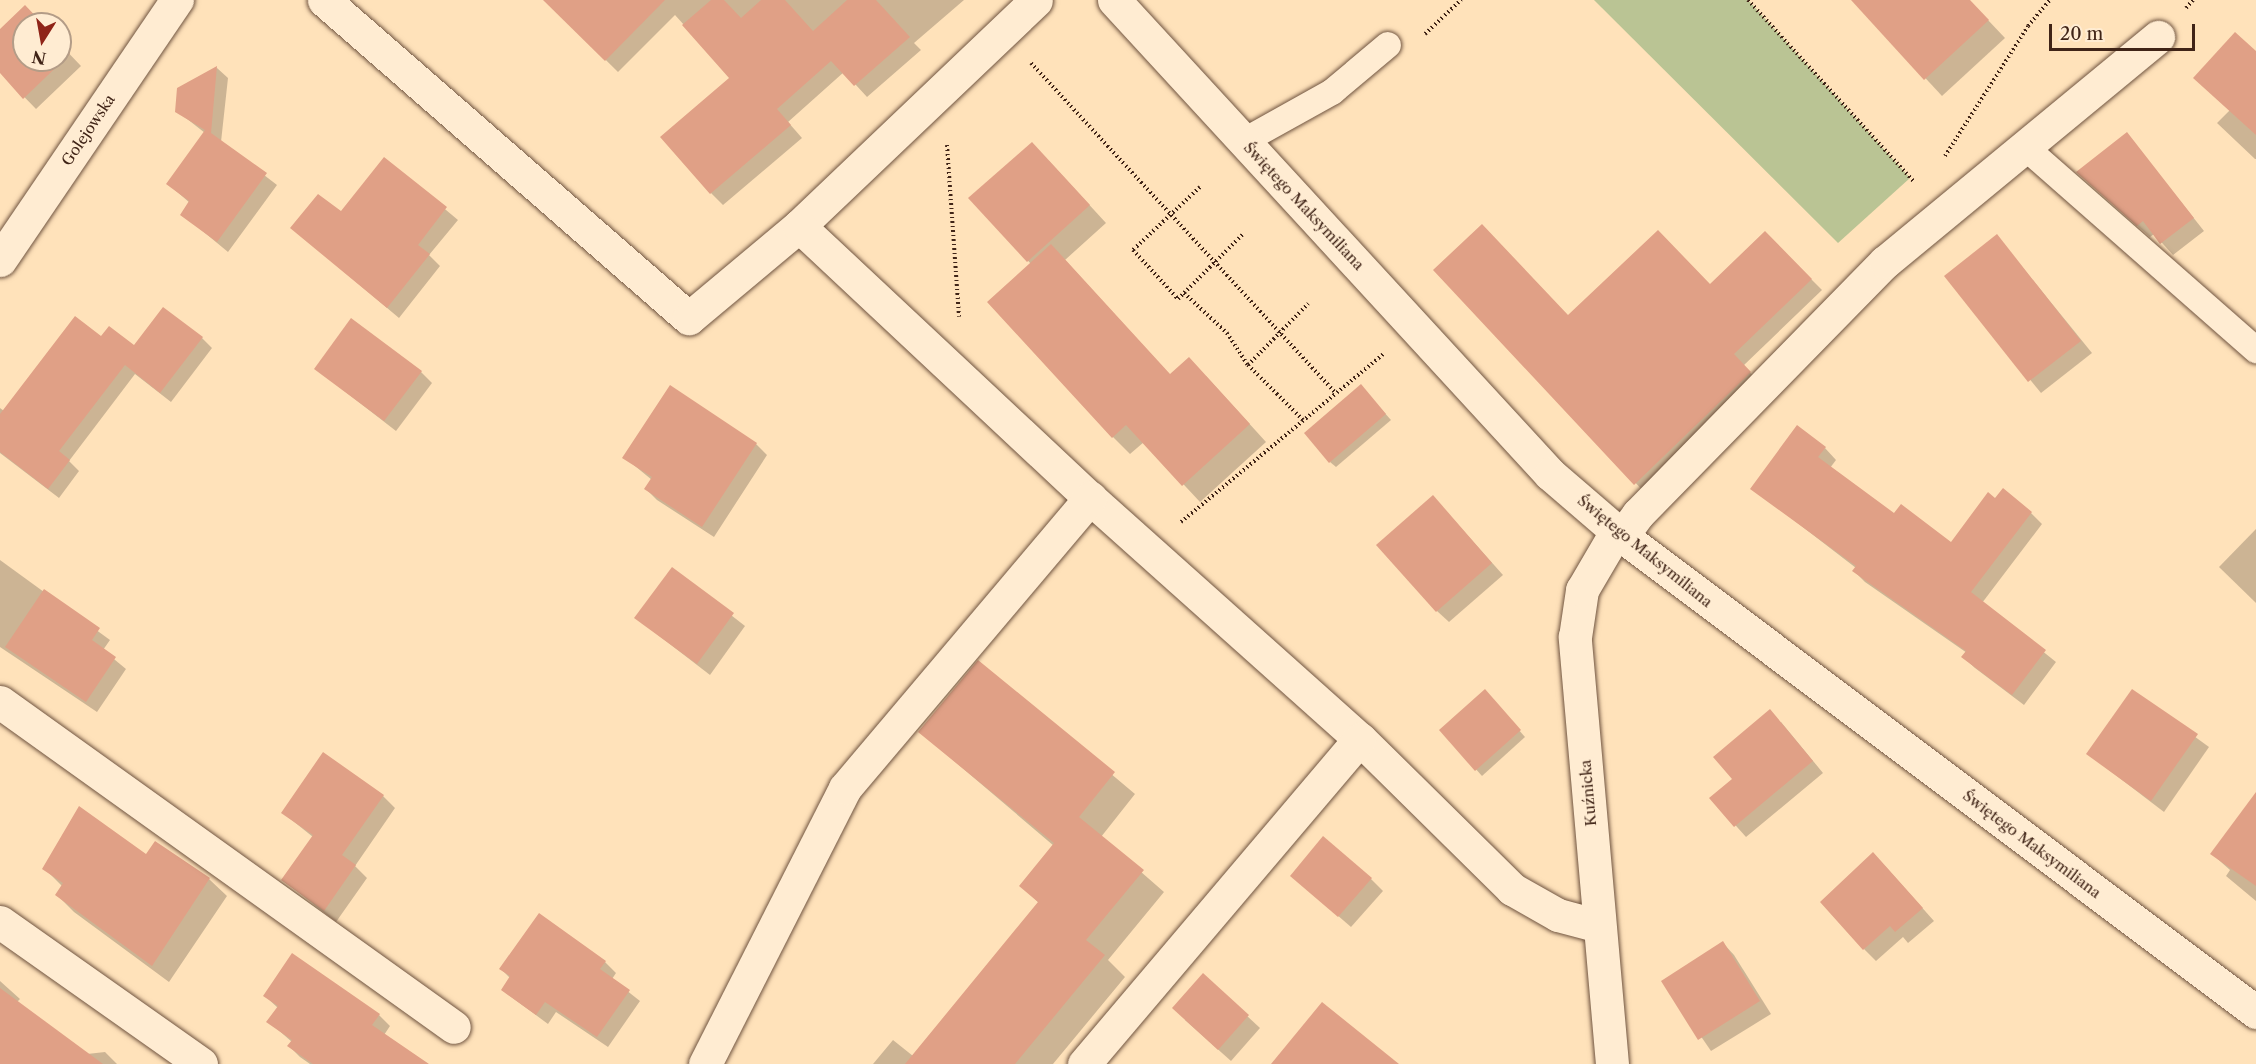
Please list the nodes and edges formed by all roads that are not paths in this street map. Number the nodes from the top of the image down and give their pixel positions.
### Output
1 (177, 0) edge
2 (324, 0) edge
3 (1036, 0) edge
4 (1114, 0) edge
5 (2158, 37) dead end
6 (1388, 45) dead end
7 (1244, 141) junction
8 (2025, 147) junction
9 (799, 225) junction
10 (0, 260) edge
11 (2256, 350) edge
12 (1090, 498) junction
13 (1619, 534) junction
14 (0, 702) edge
15 (1360, 739) junction
16 (0, 922) edge
17 (1599, 926) junction
18 (2256, 1012) edge
19 (454, 1027) dead end
20 (201, 1064) edge
21 (705, 1064) edge
22 (1084, 1064) edge
23 (1612, 1064) edge

1 - 10 street, Golejowska
2 - 9 street
3 - 9 street
4 - 7 street, Świętego Maksymiliana
5 - 8 street, Kuźnicka
6 - 7 lane
7 - 13 street, Świętego Maksymiliana
8 - 11 lane
8 - 13 street, Kuźnicka
9 - 12 street
12 - 15 street
12 - 21 street
13 - 17 street, Kuźnicka
13 - 18 street, Świętego Maksymiliana
14 - 19 street
15 - 17 street
15 - 22 street
16 - 20 street
17 - 23 street, Kuźnicka

